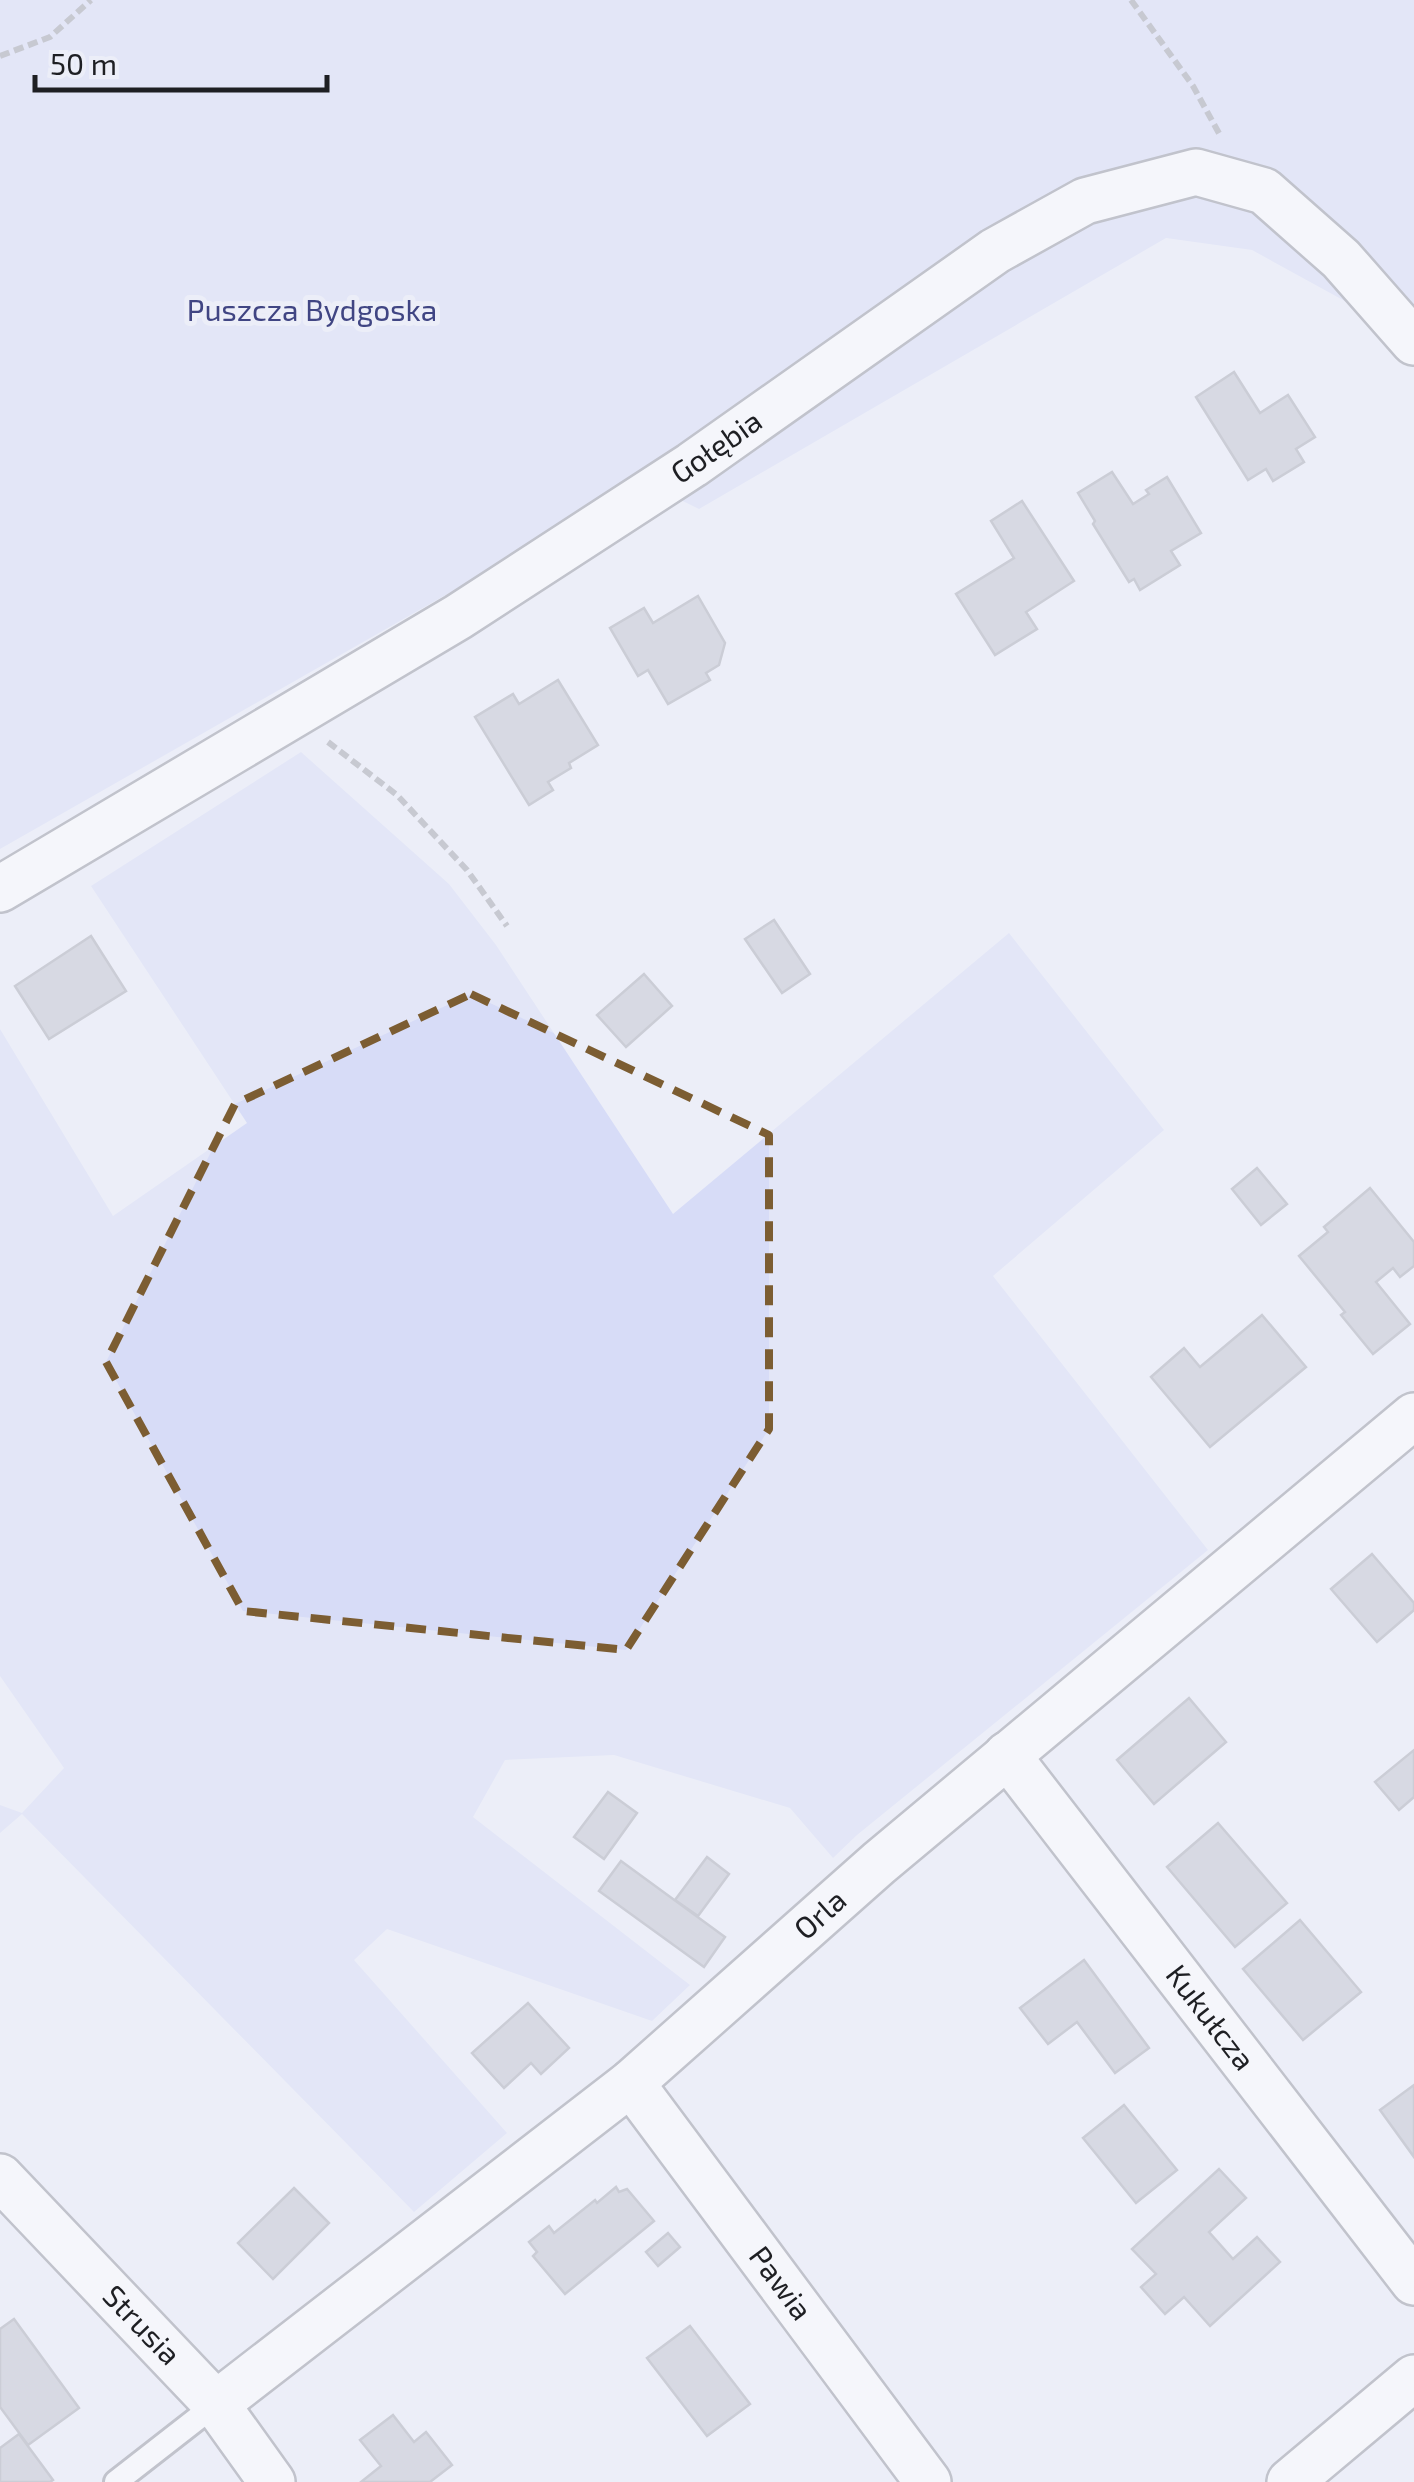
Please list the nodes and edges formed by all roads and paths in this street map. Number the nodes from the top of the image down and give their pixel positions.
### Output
1 (92, 0) edge
2 (1132, 0) edge
3 (0, 56) edge
4 (1248, 187) junction
5 (1414, 342) edge
6 (298, 712) junction
7 (0, 890) edge
8 (507, 926) dead end
9 (1414, 1416) edge
10 (1008, 1754) junction
11 (632, 2082) junction
12 (0, 2177) edge
13 (1414, 2282) edge
14 (1414, 2378) edge
15 (216, 2404) junction
16 (116, 2482) edge
17 (272, 2482) edge
18 (928, 2482) edge
19 (1290, 2482) edge

1 - 3 path
2 - 4 path
4 - 5 street, Gołębia
4 - 6 street, Gołębia
6 - 7 street, Gołębia
6 - 8 path
9 - 10 street, Orla
10 - 11 street, Orla
10 - 13 street, Kukułcza
11 - 15 street, Orla
11 - 18 street, Pawia
12 - 15 street, Strusia
14 - 19 street
15 - 16 lane
15 - 17 street, Strusia

